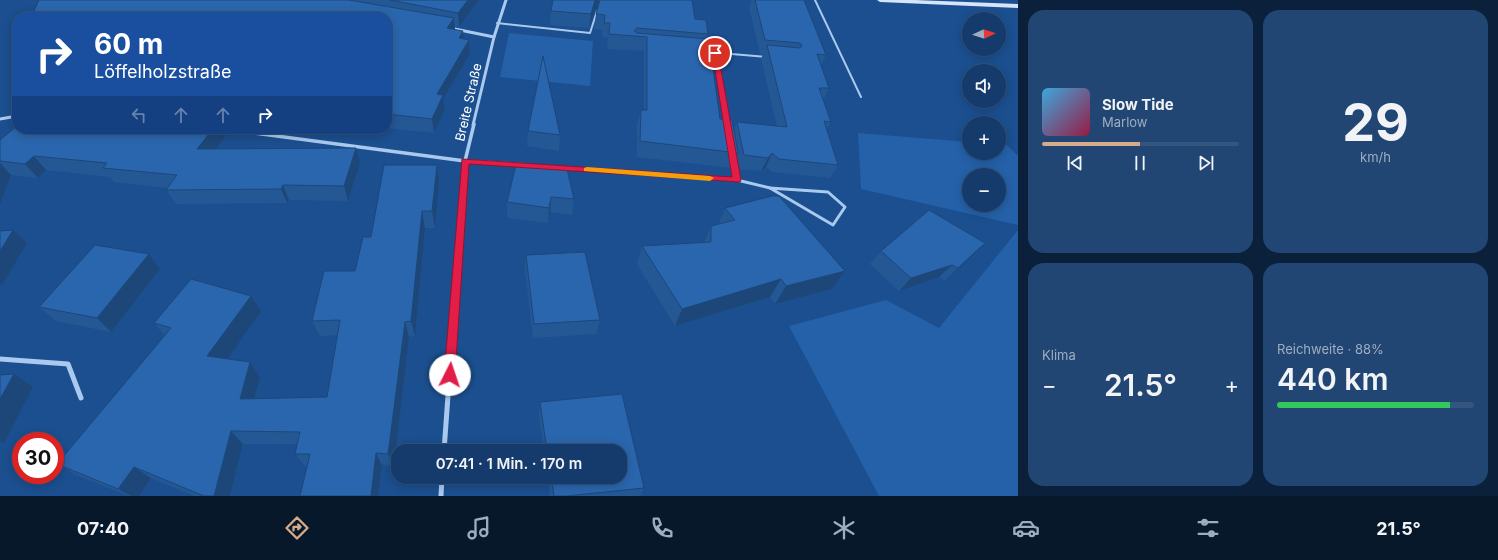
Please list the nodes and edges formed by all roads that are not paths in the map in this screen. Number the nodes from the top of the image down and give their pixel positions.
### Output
1 (506, 0) edge
2 (815, 0) edge
3 (880, 0) edge
4 (1018, 6) edge
5 (597, 11) edge
6 (497, 24) junction
7 (449, 28) edge
8 (494, 37) junction
9 (707, 52) edge
10 (715, 53) junction
11 (770, 57) edge
12 (861, 97) dead end
13 (12, 117) edge
14 (0, 119) edge
15 (728, 128) edge
16 (262, 134) edge
17 (733, 158) edge
18 (465, 161) junction
19 (535, 166) edge
20 (558, 167) edge
21 (737, 180) junction
22 (770, 188) junction
23 (0, 359) edge
24 (80, 398) dead end
25 (445, 444) edge
26 (442, 484) edge
27 (441, 496) edge

1 - 6 street, Breite Straße
2 - 12 lane
3 - 4 street
5 - 6 lane
6 - 8 street, Breite Straße
7 - 8 street
8 - 18 street, Breite Straße
9 - 10 lane
10 - 11 lane
10 - 15 lane
13 - 14 street
16 - 18 street
17 - 21 lane
18 - 19 street
18 - 25 street, Breite Straße
20 - 21 street
21 - 22 lane
22 - 22 lane
23 - 24 street
26 - 27 street

